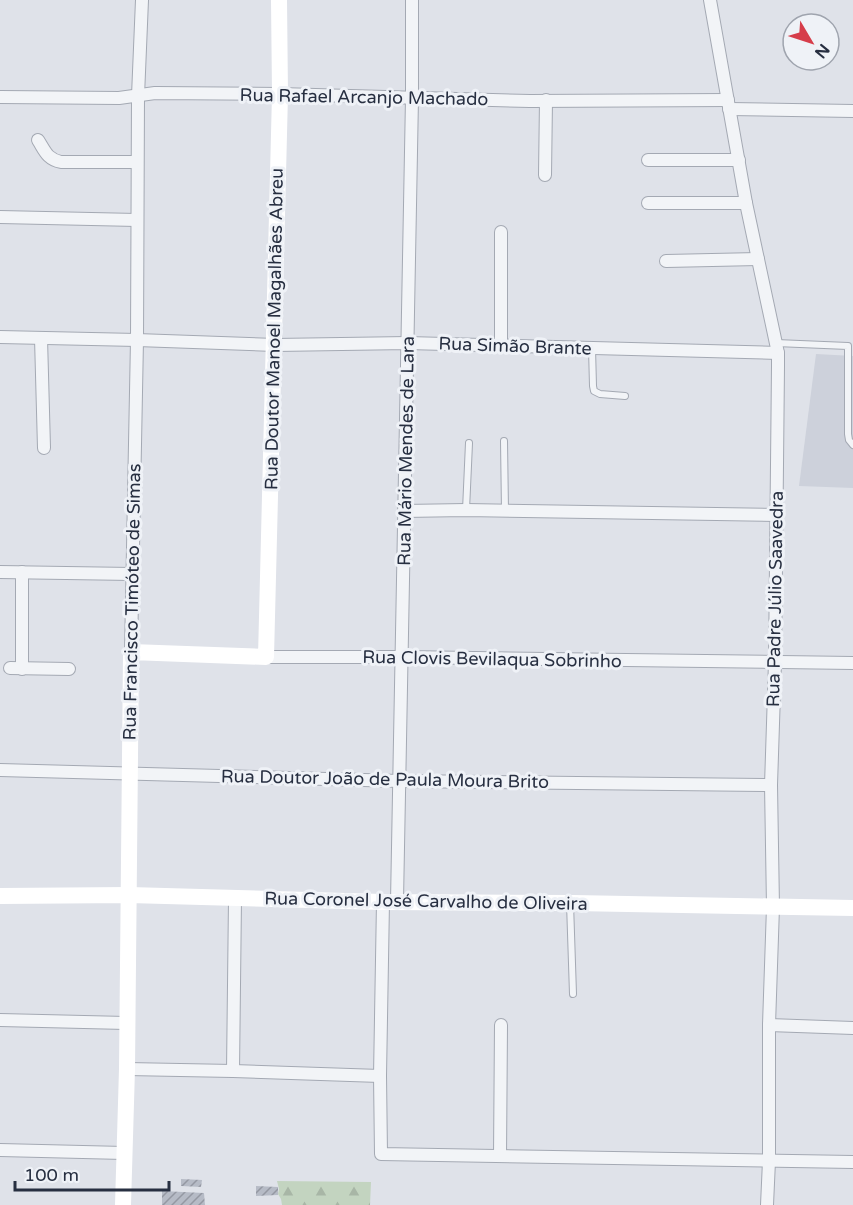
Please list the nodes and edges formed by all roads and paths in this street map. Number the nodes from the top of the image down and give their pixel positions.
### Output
1 (142, 0) edge
2 (279, 0) edge
3 (412, 0) edge
4 (710, 0) edge
5 (280, 94) junction
6 (138, 96) junction
7 (0, 97) edge
8 (412, 98) junction
9 (546, 100) junction
10 (729, 104) junction
11 (853, 111) edge
12 (38, 140) dead end
13 (648, 160) dead end
14 (739, 160) junction
15 (137, 162) junction
16 (545, 174) dead end
17 (648, 203) dead end
18 (746, 203) junction
19 (0, 217) edge
20 (136, 220) junction
21 (501, 232) dead end
22 (758, 260) junction
23 (666, 261) dead end
24 (0, 337) edge
25 (41, 338) junction
26 (137, 340) junction
27 (408, 343) junction
28 (274, 345) junction
29 (501, 346) junction
30 (851, 346) edge
31 (592, 348) junction
32 (776, 348) junction
33 (625, 396) dead end
34 (504, 441) dead end
35 (469, 443) dead end
36 (853, 445) edge
37 (44, 448) dead end
38 (466, 510) junction
39 (404, 511) junction
40 (505, 511) junction
41 (777, 515) junction
42 (0, 572) edge
43 (22, 572) junction
44 (132, 574) junction
45 (131, 652) junction
46 (266, 657) junction
47 (402, 657) junction
48 (775, 662) junction
49 (853, 663) edge
50 (69, 669) dead end
51 (0, 770) edge
52 (130, 774) junction
53 (400, 780) junction
54 (771, 785) junction
55 (129, 895) junction
56 (0, 896) edge
57 (235, 899) junction
58 (390, 901) junction
59 (570, 903) junction
60 (773, 907) junction
61 (853, 908) edge
62 (573, 994) dead end
63 (0, 1020) edge
64 (126, 1023) junction
65 (501, 1025) dead end
66 (769, 1025) junction
67 (853, 1028) edge
68 (127, 1069) junction
69 (233, 1071) junction
70 (380, 1076) junction
71 (0, 1150) edge
72 (124, 1153) junction
73 (500, 1156) junction
74 (769, 1161) junction
75 (853, 1162) edge
76 (123, 1205) edge
77 (767, 1205) edge

1 - 6 street, Rua Francisco Timóteo de Simas
2 - 5 street, Rua Doutor Manoel Magalhães Abreu
3 - 8 street, Rua Mário Mendes de Lara
4 - 10 street, Rua Padre Júlio Saavedra
5 - 6 street, Rua Rafael Arcanjo Machado
5 - 8 street, Rua Rafael Arcanjo Machado
5 - 28 street, Rua Doutor Manoel Magalhães Abreu
6 - 7 street, Rua Rafael Arcanjo Machado
6 - 15 street, Rua Francisco Timóteo de Simas
8 - 9 street, Rua Rafael Arcanjo Machado
8 - 27 street, Rua Mário Mendes de Lara
9 - 10 street, Rua Rafael Arcanjo Machado
9 - 16 street
10 - 11 street, Rua Rafael Arcanjo Machado
10 - 14 street, Rua Padre Júlio Saavedra
12 - 15 street
13 - 14 street
14 - 18 street, Rua Padre Júlio Saavedra
15 - 20 street, Rua Francisco Timóteo de Simas
17 - 18 street
18 - 22 street, Rua Padre Júlio Saavedra
19 - 20 street
20 - 26 street, Rua Francisco Timóteo de Simas
21 - 29 street
22 - 23 street
22 - 32 street, Rua Padre Júlio Saavedra
24 - 25 street, Rua Simão Brante
25 - 26 street, Rua Simão Brante
25 - 37 street
26 - 28 street, Rua Simão Brante
26 - 44 street, Rua Francisco Timóteo de Simas
27 - 28 street, Rua Simão Brante
27 - 29 street, Rua Simão Brante
27 - 39 street, Rua Mário Mendes de Lara
28 - 46 street, Rua Doutor Manoel Magalhães Abreu
29 - 31 street, Rua Simão Brante
30 - 32 lane
30 - 36 lane
31 - 32 street, Rua Simão Brante
31 - 33 lane
32 - 41 street, Rua Padre Júlio Saavedra
34 - 40 lane
35 - 38 lane
38 - 39 street
38 - 40 street
39 - 47 street, Rua Mário Mendes de Lara
40 - 41 street
41 - 48 street, Rua Padre Júlio Saavedra
42 - 43 street
43 - 44 street
43 - 50 street
44 - 45 street, Rua Francisco Timóteo de Simas
45 - 46 street, Rua Clovis Bevilaqua Sobrinho
45 - 52 street, Rua Francisco Timóteo de Simas
46 - 47 street, Rua Clovis Bevilaqua Sobrinho
47 - 48 street, Rua Clovis Bevilaqua Sobrinho
47 - 53 street, Rua Mário Mendes de Lara
48 - 49 street, Rua Clovis Bevilaqua Sobrinho
48 - 54 street, Rua Padre Júlio Saavedra
51 - 52 street, Rua Doutor João de Paula Moura Brito
52 - 53 street, Rua Doutor João de Paula Moura Brito
52 - 55 street, Rua Francisco Timóteo de Simas
53 - 54 street, Rua Doutor João de Paula Moura Brito
53 - 58 street, Rua Mário Mendes de Lara
54 - 60 street, Rua Padre Júlio Saavedra
55 - 56 street, Rua Coronel José Carvalho de Oliveira
55 - 57 street, Rua Coronel José Carvalho de Oliveira
55 - 64 street, Rua Francisco Timóteo de Simas
57 - 58 street, Rua Coronel José Carvalho de Oliveira
57 - 69 street
58 - 59 street, Rua Coronel José Carvalho de Oliveira
58 - 70 street, Rua Mário Mendes de Lara
59 - 60 street, Rua Coronel José Carvalho de Oliveira
59 - 62 lane
60 - 61 street, Rua Coronel José Carvalho de Oliveira
60 - 66 street, Rua Padre Júlio Saavedra
63 - 64 street
64 - 68 street, Rua Francisco Timóteo de Simas
65 - 73 street
66 - 67 street
66 - 74 street, Rua Padre Júlio Saavedra
68 - 69 street
68 - 72 street, Rua Francisco Timóteo de Simas
69 - 70 street
70 - 73 street, Rua Mário Mendes de Lara
71 - 72 street
72 - 76 street, Rua Francisco Timóteo de Simas
73 - 74 street
74 - 75 street
74 - 77 street, Rua Padre Júlio Saavedra

